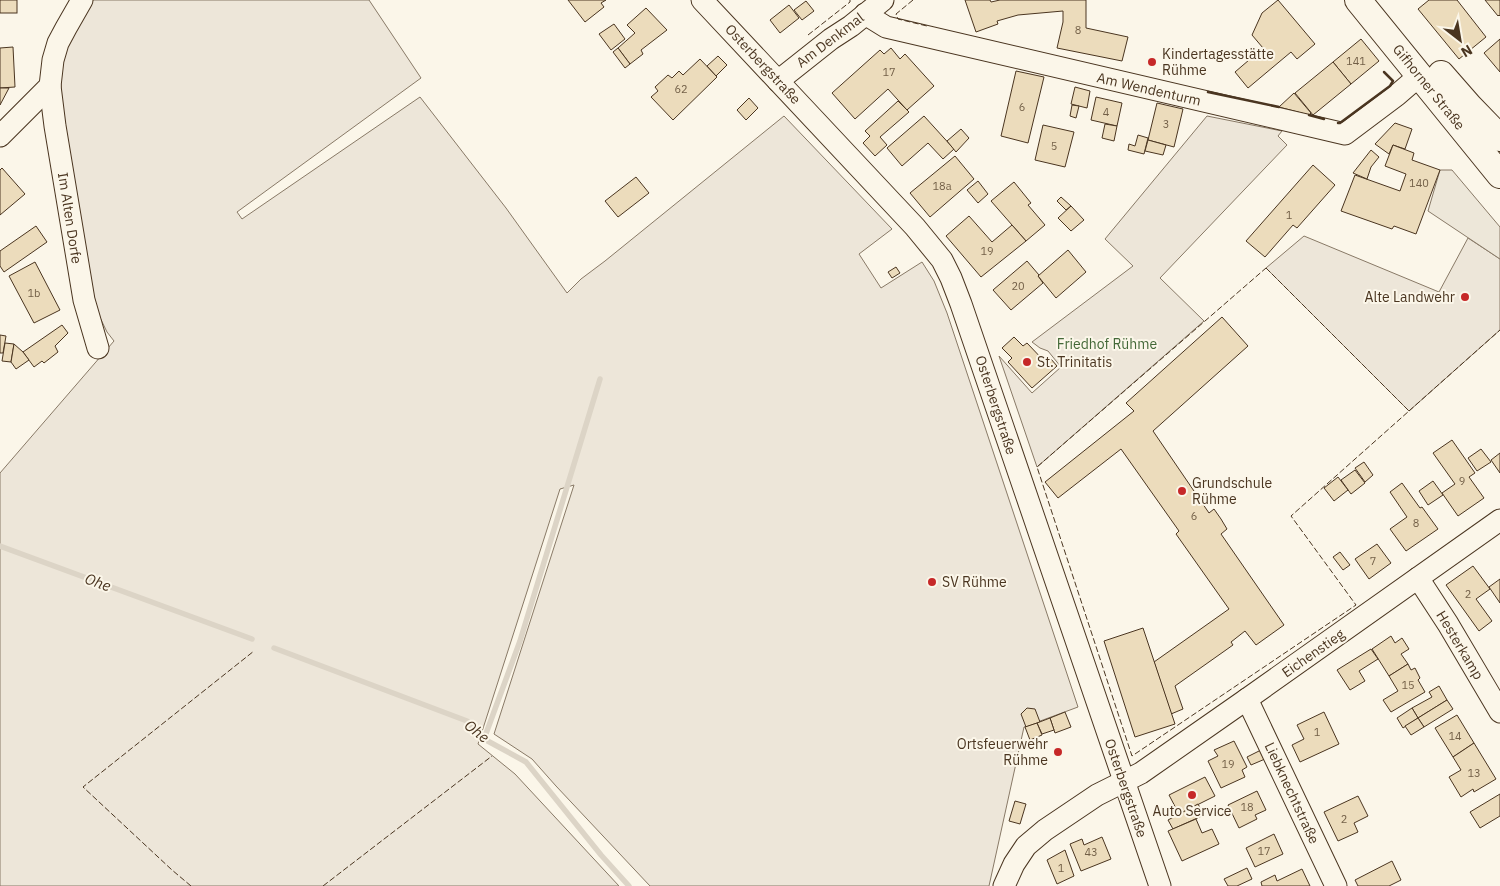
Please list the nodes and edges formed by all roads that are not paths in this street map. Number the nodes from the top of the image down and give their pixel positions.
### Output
1 (82, 0) edge
2 (702, 0) edge
3 (883, 0) edge
4 (1358, 0) edge
5 (1381, 0) edge
6 (865, 14) junction
7 (1420, 76) junction
8 (778, 81) junction
9 (50, 86) junction
10 (0, 136) edge
11 (1500, 138) edge
12 (1500, 175) edge
13 (98, 348) dead end
14 (1500, 520) edge
15 (1418, 578) junction
16 (1247, 700) junction
17 (1500, 712) edge
18 (1124, 781) junction
19 (1004, 886) edge
20 (1160, 886) edge
21 (1336, 886) edge

1 - 9 street, Im Alten Dorfe
2 - 8 street, Osterbergstraße
3 - 6 street, Am Denkmal
4 - 7 main road, Gifhorner Straße
5 - 11 main road, Gifhorner Straße
6 - 7 street, Am Wendenturm
6 - 8 street, Am Denkmal
7 - 12 main road, Gifhorner Straße
8 - 18 street, Osterbergstraße
9 - 10 street
9 - 13 street, Im Alten Dorfe
14 - 15 street, Eichenstieg
15 - 16 street, Eichenstieg
15 - 17 street, Hesterkamp
16 - 18 street, Eichenstieg
16 - 21 street, Liebknechtstraße
18 - 19 street, Eichenstieg
18 - 20 street, Osterbergstraße

